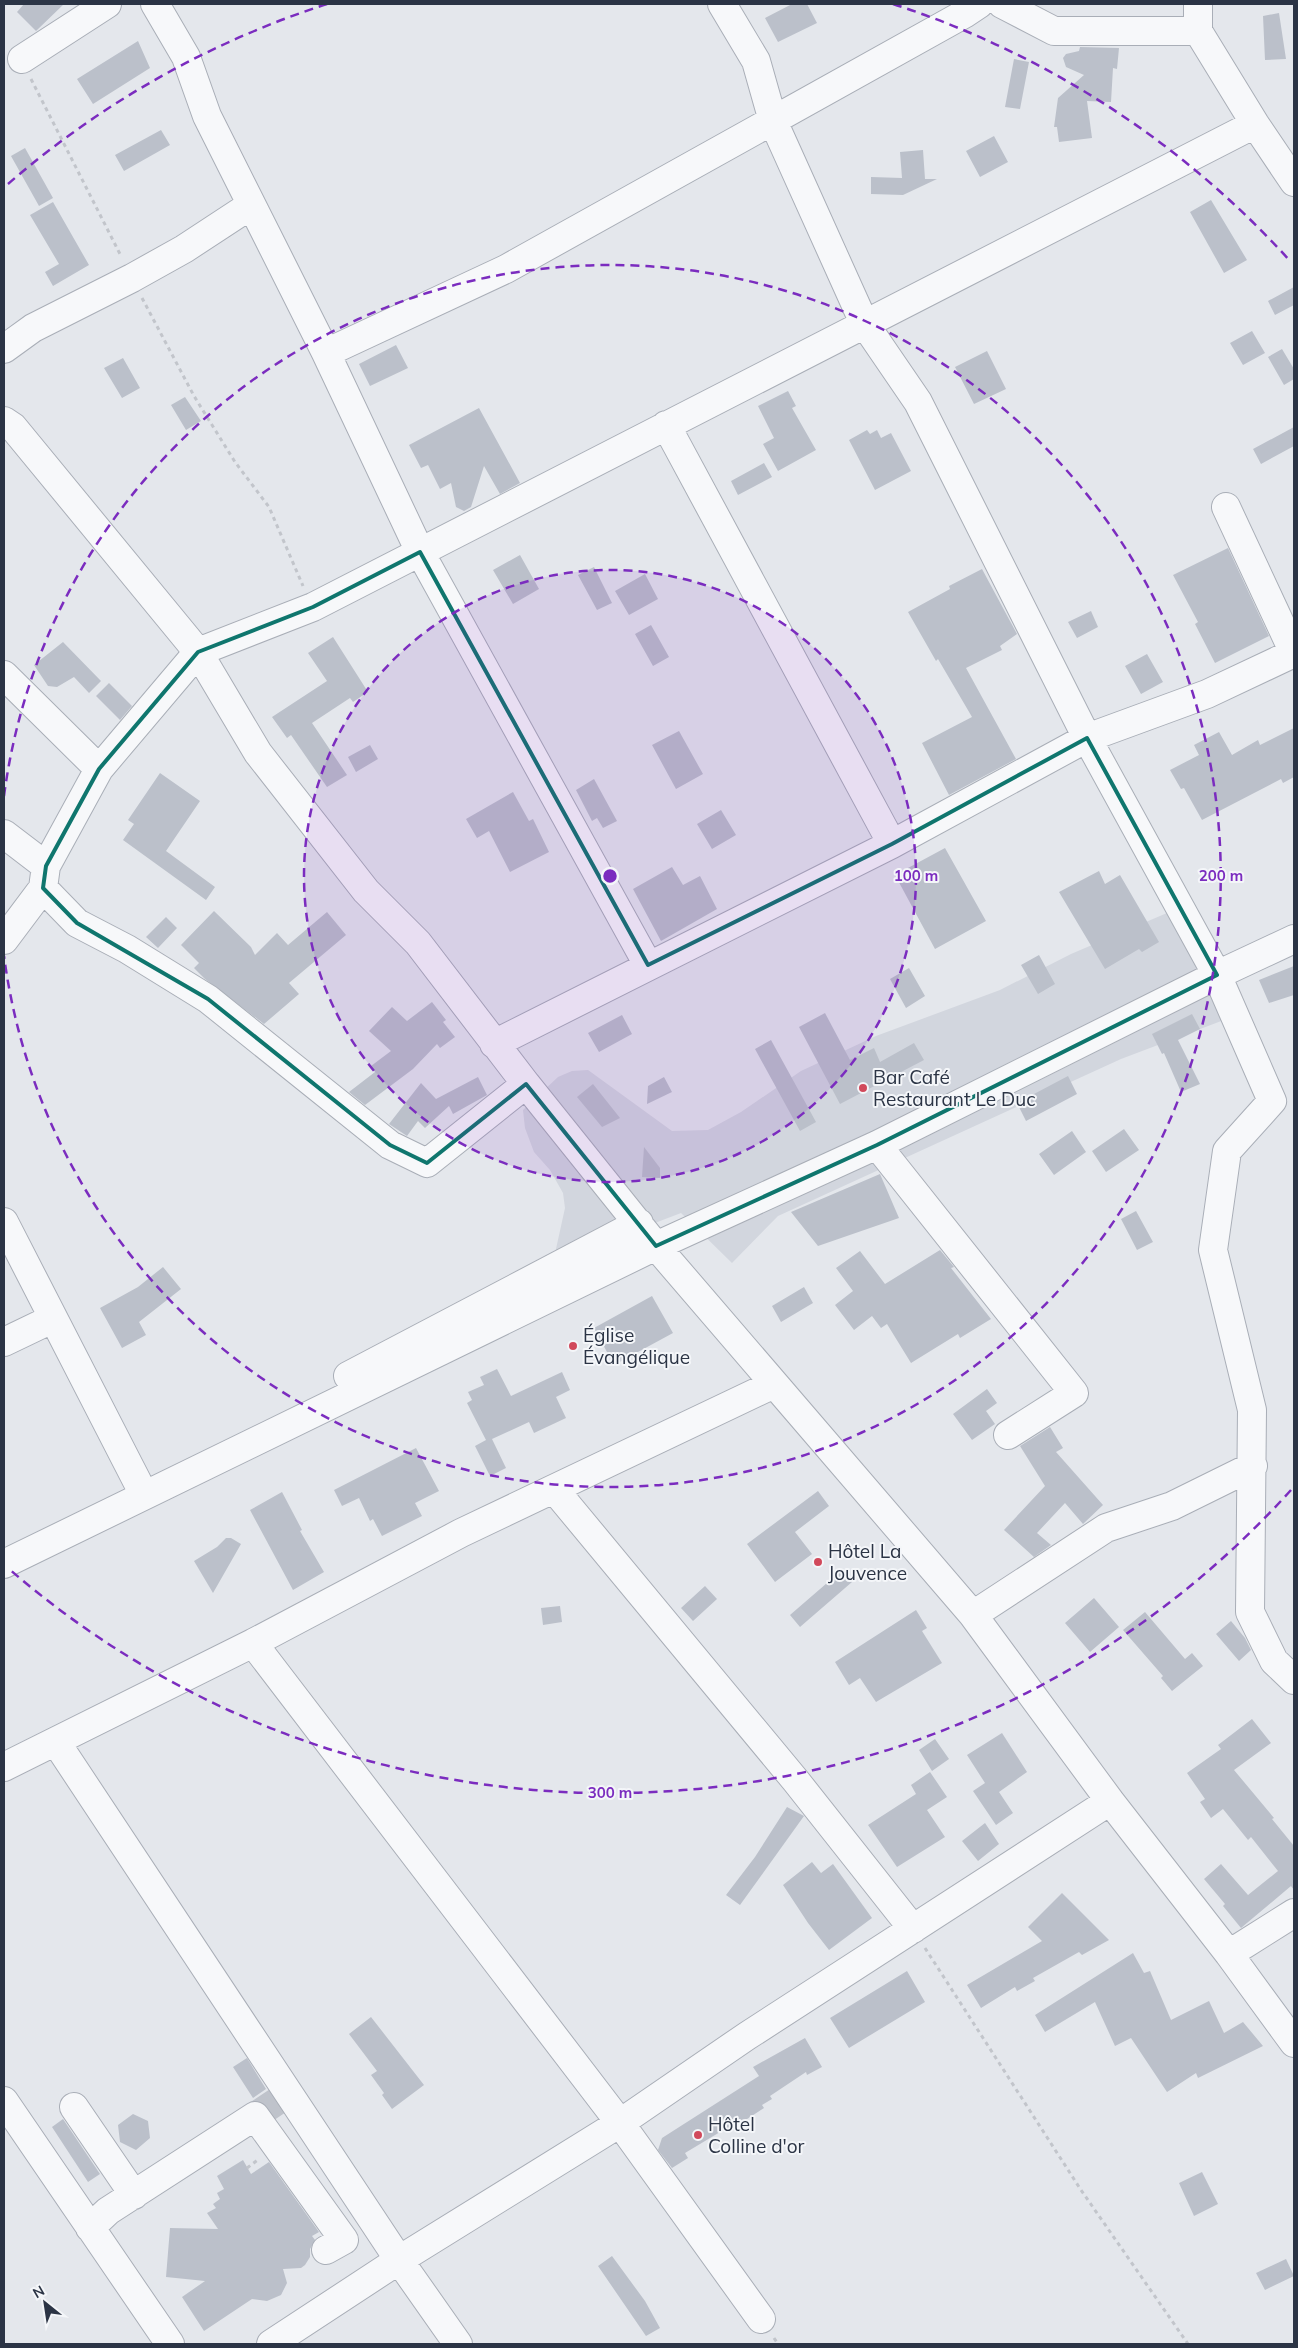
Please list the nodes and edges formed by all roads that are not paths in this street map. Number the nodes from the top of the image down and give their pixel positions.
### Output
1 (107, 4) edge
2 (155, 4) edge
3 (722, 4) edge
4 (979, 4) edge
5 (1002, 4) edge
6 (1198, 4) edge
7 (1198, 31) junction
8 (22, 60) road end
9 (773, 121) junction
10 (1255, 124) junction
11 (1294, 182) edge
12 (251, 205) junction
13 (864, 323) junction
14 (4, 349) edge
15 (326, 353) junction
16 (4, 421) edge
17 (666, 425) junction
18 (1226, 507) dead end
19 (420, 552) junction
20 (198, 652) junction
21 (4, 675) edge
22 (1087, 738) junction
23 (98, 769) junction
24 (4, 834) edge
25 (892, 844) junction
26 (44, 877) junction
27 (1294, 939) edge
28 (4, 940) edge
29 (648, 966) junction
30 (1216, 975) junction
31 (494, 1044) junction
32 (526, 1084) junction
33 (877, 1145) junction
34 (4, 1222) edge
35 (639, 1223) junction
36 (656, 1246) junction
37 (52, 1319) junction
38 (4, 1342) edge
39 (774, 1384) junction
40 (1008, 1435) dead end
41 (1253, 1466) junction
42 (140, 1485) junction
43 (554, 1489) junction
44 (4, 1546) edge
45 (4, 1564) edge
46 (973, 1616) junction
47 (253, 1643) junction
48 (1294, 1680) edge
49 (56, 1742) junction
50 (4, 1768) edge
51 (1110, 1801) junction
52 (1294, 1913) edge
53 (913, 1929) junction
54 (1229, 1954) junction
55 (1294, 2042) edge
56 (4, 2101) edge
57 (74, 2107) dead end
58 (620, 2123) junction
59 (134, 2195) junction
60 (90, 2228) junction
61 (326, 2250) dead end
62 (399, 2260) junction
63 (761, 2319) dead end
64 (170, 2344) edge
65 (271, 2344) edge
66 (458, 2344) edge

1 - 8 street
2 - 12 street
3 - 9 street
4 - 9 street
5 - 7 street
6 - 7 street
7 - 10 street
9 - 13 street
9 - 15 street
10 - 11 street
10 - 13 street
12 - 14 street
12 - 15 street
13 - 17 street
13 - 22 street
15 - 19 street
16 - 20 street
17 - 19 street
17 - 25 street
18 - 22 street
19 - 20 street
19 - 29 street
20 - 23 street
20 - 31 street
21 - 23 street
22 - 25 street
22 - 30 street
23 - 26 street
24 - 26 street
25 - 29 street
26 - 28 street
26 - 32 street
27 - 30 street
29 - 31 street
30 - 33 street
30 - 41 street
31 - 32 street
32 - 35 street
33 - 36 street
33 - 40 street
34 - 37 street
35 - 36 street
35 - 42 street
36 - 39 street
36 - 45 street
37 - 38 street
37 - 42 street
39 - 43 street
39 - 46 street
41 - 46 street
41 - 48 street
42 - 44 street
43 - 47 street
43 - 53 street
46 - 51 street
47 - 49 street
47 - 58 street
49 - 50 street
49 - 62 street
51 - 53 street
51 - 54 street
52 - 54 street
53 - 58 street
54 - 55 street
56 - 60 street
57 - 59 street
58 - 62 street
58 - 63 street
59 - 60 street
59 - 61 street
60 - 64 street
62 - 65 street
62 - 66 street

